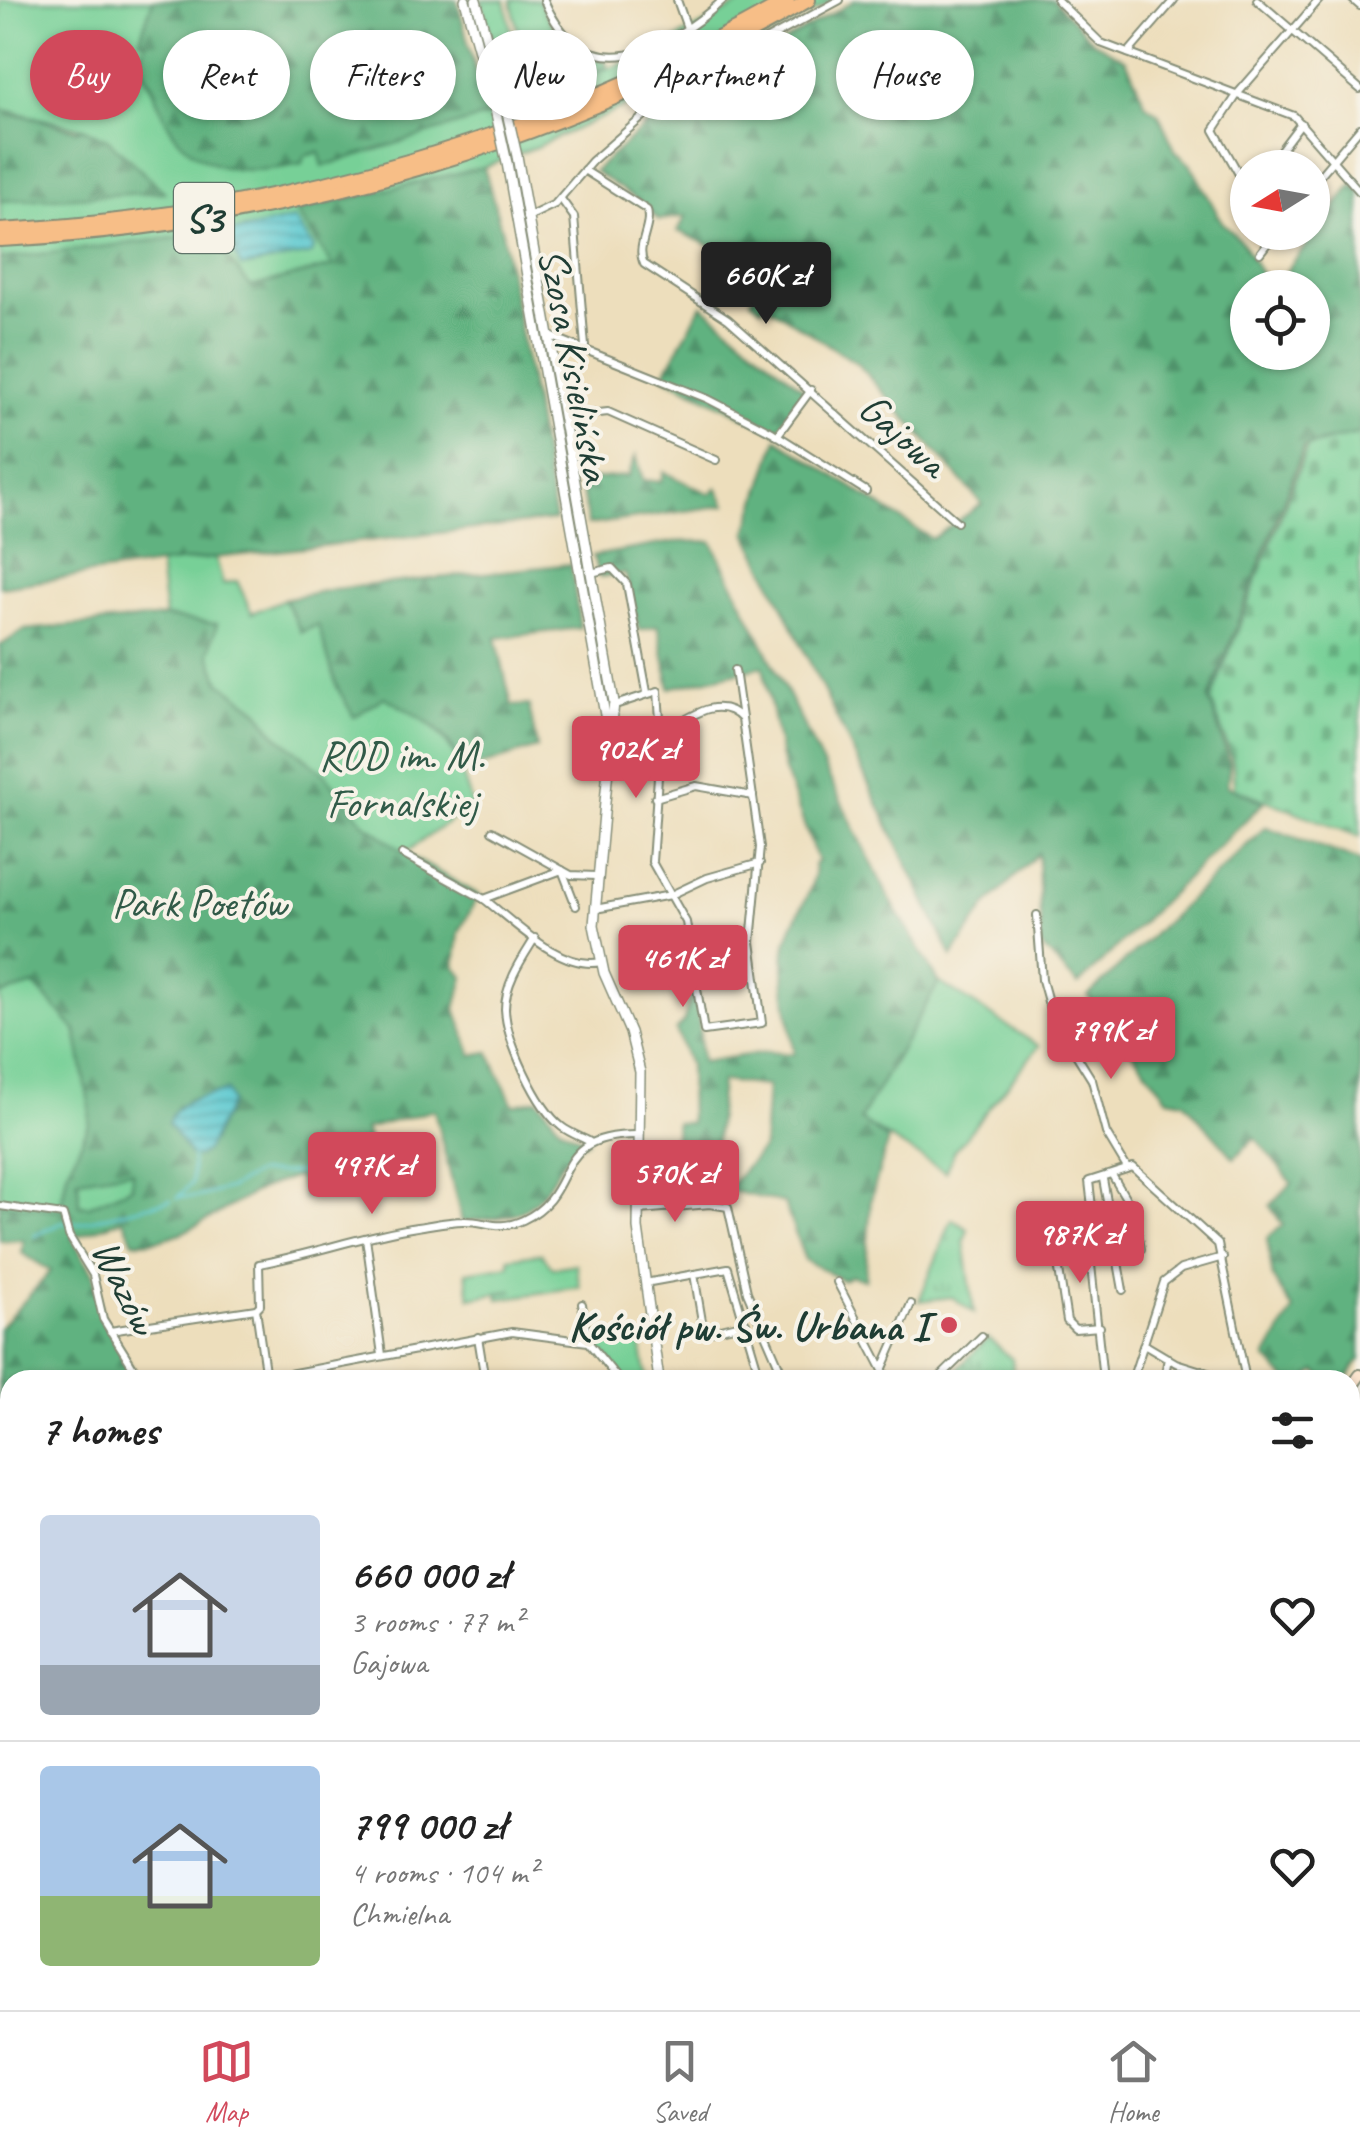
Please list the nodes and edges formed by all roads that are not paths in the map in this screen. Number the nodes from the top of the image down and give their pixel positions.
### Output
1 (466, 0) edge
2 (476, 0) edge
3 (544, 0) edge
4 (677, 0) edge
5 (723, 0) edge
6 (788, 0) edge
7 (809, 0) edge
8 (840, 0) edge
9 (1057, 0) edge
10 (1258, 0) edge
11 (1319, 0) edge
12 (1353, 0) edge
13 (1168, 2) edge
14 (1360, 6) edge
15 (687, 28) junction
16 (483, 30) edge
17 (1292, 31) junction
18 (476, 32) edge
19 (1128, 53) junction
20 (1360, 90) edge
21 (1240, 92) junction
22 (501, 120) edge
23 (504, 120) edge
24 (1301, 123) junction
25 (1360, 128) edge
26 (1281, 150) edge
27 (1332, 160) junction
28 (1230, 161) edge
29 (1330, 162) edge
30 (584, 170) junction
31 (1360, 192) edge
32 (561, 199) junction
33 (514, 205) junction
34 (527, 216) junction
35 (0, 230) edge
36 (518, 232) junction
37 (0, 240) edge
38 (1262, 250) edge
39 (1260, 253) dead end
40 (546, 335) junction
41 (585, 346) junction
42 (812, 390) junction
43 (562, 417) junction
44 (777, 436) junction
45 (716, 460) dead end
46 (866, 491) dead end
47 (956, 522) dead end
48 (590, 573) junction
49 (735, 670) dead end
50 (648, 692) junction
51 (604, 696) junction
52 (614, 702) junction
53 (606, 715) junction
54 (742, 720) junction
55 (661, 734) junction
56 (610, 745) junction
57 (754, 796) junction
58 (655, 798) junction
59 (492, 831) dead end
60 (402, 854) dead end
61 (761, 863) junction
62 (562, 870) junction
63 (596, 876) junction
64 (671, 895) junction
65 (484, 899) junction
66 (576, 906) dead end
67 (594, 909) junction
68 (1036, 916) dead end
69 (535, 938) junction
70 (601, 962) junction
71 (640, 1135) junction
72 (590, 1142) junction
73 (1127, 1168) junction
74 (1112, 1176) junction
75 (1103, 1178) junction
76 (0, 1206) edge
77 (638, 1210) junction
78 (366, 1238) junction
79 (1141, 1249) dead end
80 (1056, 1251) dead end
81 (1223, 1257) junction
82 (694, 1274) junction
83 (837, 1282) dead end
84 (645, 1283) junction
85 (1124, 1290) dead end
86 (582, 1304) dead end
87 (911, 1304) dead end
88 (256, 1309) junction
89 (746, 1323) junction
90 (1100, 1328) junction
91 (110, 1330) junction
92 (982, 1336) dead end
93 (478, 1337) junction
94 (588, 1342) junction
95 (1143, 1344) junction
96 (382, 1356) junction
97 (1168, 1358) junction
98 (882, 1368) joint
99 (135, 1370) edge
100 (265, 1370) edge
101 (308, 1370) edge
102 (483, 1370) edge
103 (611, 1370) edge
104 (658, 1370) edge
105 (758, 1370) edge
106 (781, 1370) edge
107 (947, 1370) edge
108 (1102, 1370) edge
109 (1135, 1370) edge
110 (1166, 1370) edge
111 (1202, 1370) edge
112 (1244, 1370) edge

1 - 18 street, Szosa Kisielińska
2 - 16 street, Szosa Kisielińska
3 - 15 street
4 - 15 street
5 - 15 street
6 - 35 highway, S3
7 - 37 highway, S3
8 - 30 street
9 - 19 street
10 - 17 street
11 - 17 street
12 - 14 street
13 - 19 street
17 - 20 street
17 - 21 street
19 - 21 street
21 - 24 street
21 - 28 street
22 - 33 street, Szosa Kisielińska, bridge
23 - 34 street, Szosa Kisielińska, bridge
24 - 26 street
24 - 27 street
25 - 27 street
27 - 29 street
27 - 31 street
30 - 32 street
30 - 42 street, Gajowa
32 - 34 street
32 - 41 street
33 - 34 street
33 - 36 street, Szosa Kisielińska
34 - 36 street
34 - 40 street, Szosa Kisielińska
36 - 51 street, Szosa Kisielińska
38 - 39 street
40 - 41 street, Gajowa
40 - 43 street, Szosa Kisielińska
41 - 44 street, Gajowa
42 - 44 street, Gajowa
42 - 47 street, Gajowa
43 - 45 street
43 - 48 street, Szosa Kisielińska
44 - 46 street, Gajowa
48 - 50 street
48 - 52 street, Szosa Kisielińska
49 - 54 street
50 - 52 street
50 - 55 street
51 - 52 street
51 - 53 street, Szosa Kisielińska
52 - 53 street
52 - 56 street, Szosa Kisielińska
53 - 56 street, Szosa Kisielińska
54 - 55 street
54 - 57 street
55 - 58 street
56 - 63 street, Szosa Kisielińska
57 - 58 street
57 - 61 street
58 - 64 street
59 - 62 street
60 - 65 street
61 - 64 street
61 - 64 street
62 - 63 street
62 - 65 street
62 - 66 street
63 - 67 street, Szosa Kisielińska
64 - 67 street
65 - 69 street
67 - 70 street, Szosa Kisielińska
68 - 73 street
69 - 70 street
69 - 72 street
70 - 71 street, Szosa Kisielińska
71 - 72 street
71 - 77 street, Szosa Kisielińska
72 - 78 street
73 - 74 street
73 - 81 street
74 - 75 street
74 - 79 street
75 - 85 street
75 - 90 street
76 - 91 street, Wazów
77 - 84 street, Szosa Kisielińska
77 - 106 street
78 - 88 street
78 - 96 street
80 - 90 street
81 - 95 street
81 - 112 street
82 - 84 street
82 - 89 street
82 - 89 street
83 - 98 street
84 - 104 street, Szosa Kisielińska
86 - 94 street
87 - 98 street
88 - 91 street
88 - 100 street
89 - 105 street
90 - 108 street
91 - 99 street, Wazów
92 - 107 street
93 - 94 street
93 - 96 street
93 - 102 street
94 - 103 street
95 - 97 street
95 - 109 street
96 - 101 street
97 - 110 street
97 - 111 street

